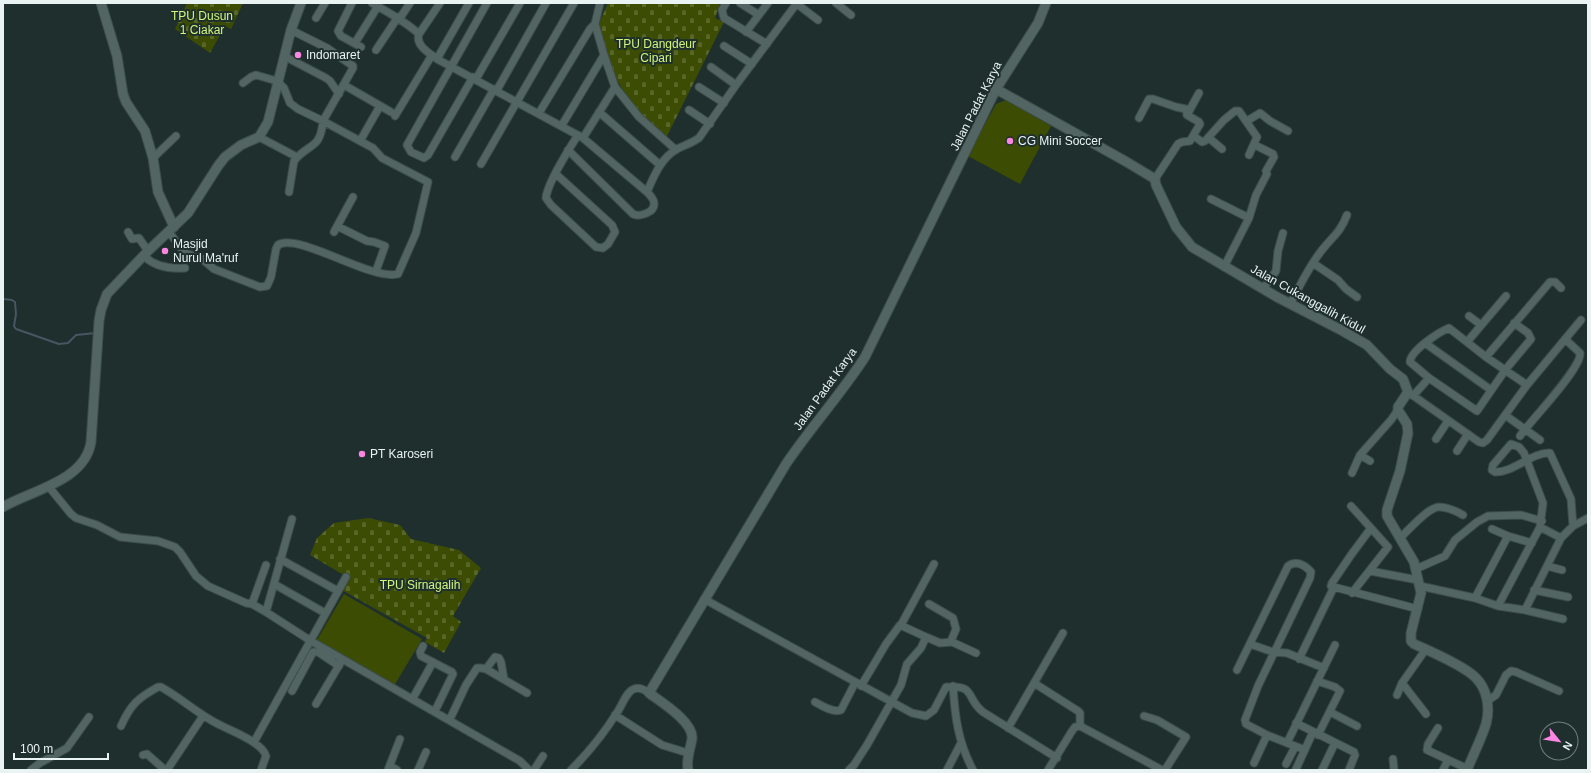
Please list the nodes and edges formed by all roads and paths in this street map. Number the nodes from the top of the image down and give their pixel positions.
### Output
1 (101, 3) edge
2 (301, 3) edge
3 (324, 3) edge
4 (352, 3) edge
5 (410, 3) edge
6 (440, 3) edge
7 (469, 3) edge
8 (487, 3) edge
9 (520, 3) edge
10 (546, 3) edge
11 (574, 3) edge
12 (600, 3) edge
13 (726, 3) edge
14 (740, 3) edge
15 (768, 3) edge
16 (836, 3) edge
17 (1046, 3) edge
18 (797, 4) edge
19 (378, 5) edge
20 (759, 15) junction
21 (851, 15) dead end
22 (316, 18) dead end
23 (399, 18) junction
24 (818, 20) dead end
25 (595, 24) junction
26 (291, 30) junction
27 (746, 32) junction
28 (419, 34) junction
29 (767, 44) junction
30 (724, 46) dead end
31 (376, 50) dead end
32 (604, 55) junction
33 (284, 56) junction
34 (435, 57) junction
35 (752, 64) junction
36 (452, 66) junction
37 (711, 67) dead end
38 (475, 78) junction
39 (277, 81) junction
40 (243, 83) dead end
41 (344, 85) junction
42 (736, 85) junction
43 (615, 87) junction
44 (699, 87) dead end
45 (496, 90) junction
46 (996, 90) junction
47 (1199, 93) dead end
48 (339, 94) junction
49 (517, 101) junction
50 (724, 103) junction
51 (380, 106) junction
52 (689, 110) dead end
53 (598, 112) junction
54 (539, 113) junction
55 (1187, 115) junction
56 (1139, 118) dead end
57 (1247, 121) junction
58 (323, 122) junction
59 (710, 124) junction
60 (562, 125) junction
61 (1288, 131) dead end
62 (176, 136) dead end
63 (581, 136) junction
64 (1194, 136) junction
65 (259, 137) junction
66 (1209, 138) junction
67 (360, 141) junction
68 (1255, 145) junction
69 (568, 150) junction
70 (676, 150) junction
71 (1222, 150) dead end
72 (1249, 156) dead end
73 (297, 157) junction
74 (455, 157) dead end
75 (153, 158) junction
76 (481, 164) dead end
77 (660, 165) junction
78 (556, 174) junction
79 (1155, 179) junction
80 (289, 192) dead end
81 (647, 192) junction
82 (353, 197) dead end
83 (1211, 199) dead end
84 (1347, 215) dead end
85 (1249, 218) junction
86 (171, 229) junction
87 (128, 232) dead end
88 (1283, 233) dead end
89 (146, 254) junction
90 (1313, 264) junction
91 (1224, 267) junction
92 (185, 268) dead end
93 (376, 271) junction
94 (1561, 288) dead end
95 (1263, 289) junction
96 (1506, 296) dead end
97 (1357, 297) dead end
98 (1290, 304) junction
99 (1469, 316) dead end
100 (1581, 320) dead end
101 (1514, 323) junction
102 (1481, 325) junction
103 (1565, 339) junction
104 (1467, 342) junction
105 (1425, 343) junction
106 (1486, 357) junction
107 (1506, 370) junction
108 (1429, 378) junction
109 (1527, 385) junction
110 (1491, 390) junction
111 (1410, 394) junction
112 (1398, 410) junction
113 (1505, 415) junction
114 (1448, 421) junction
115 (1525, 430) junction
116 (1468, 434) junction
117 (1520, 436) dead end
118 (1436, 439) dead end
119 (1540, 440) dead end
120 (1457, 451) dead end
121 (1360, 455) junction
122 (1528, 460) junction
123 (1370, 461) dead end
124 (1352, 473) dead end
125 (49, 487) junction
126 (1351, 506) dead end
127 (3, 507) edge
128 (1464, 515) dead end
129 (1588, 518) edge
130 (292, 519) dead end
131 (1541, 524) junction
132 (1573, 526) junction
133 (1372, 528) junction
134 (1492, 529) dead end
135 (1508, 536) junction
136 (1400, 538) junction
137 (1561, 538) junction
138 (1532, 543) junction
139 (280, 559) junction
140 (934, 564) dead end
141 (266, 565) dead end
142 (1547, 566) junction
143 (1416, 569) junction
144 (1562, 570) dead end
145 (1370, 571) junction
146 (346, 577) dead end
147 (1419, 583) junction
148 (274, 584) junction
149 (1334, 587) junction
150 (1534, 590) junction
151 (338, 591) junction
152 (1352, 593) junction
153 (1568, 597) dead end
154 (1475, 598) junction
155 (704, 599) junction
156 (252, 604) junction
157 (929, 604) dead end
158 (1498, 606) junction
159 (1418, 609) junction
160 (1524, 610) junction
161 (266, 612) junction
162 (325, 613) junction
163 (1563, 619) dead end
164 (902, 625) junction
165 (1063, 633) dead end
166 (926, 637) junction
167 (311, 641) junction
168 (951, 641) junction
169 (1250, 644) junction
170 (1335, 644) dead end
171 (423, 646) dead end
172 (1426, 649) junction
173 (1273, 652) junction
174 (976, 653) dead end
175 (344, 659) junction
176 (1299, 659) junction
177 (434, 662) junction
178 (339, 666) junction
179 (1324, 668) junction
180 (486, 669) junction
181 (1237, 670) dead end
182 (504, 679) junction
183 (1318, 680) junction
184 (1034, 683) junction
185 (1402, 683) junction
186 (858, 684) junction
187 (953, 686) junction
188 (292, 691) dead end
189 (1559, 691) dead end
190 (527, 692) dead end
191 (649, 693) junction
192 (1397, 695) dead end
193 (413, 698) junction
194 (1487, 701) junction
195 (815, 702) dead end
196 (890, 702) junction
197 (316, 704) dead end
198 (436, 711) junction
199 (1330, 712) junction
200 (1426, 714) dead end
201 (615, 715) junction
202 (203, 716) junction
203 (1144, 716) dead end
204 (89, 717) dead end
205 (450, 719) junction
206 (1296, 723) junction
207 (121, 726) dead end
208 (1080, 726) junction
209 (1357, 726) dead end
210 (1008, 728) junction
211 (1438, 728) dead end
212 (1316, 734) junction
213 (1267, 735) junction
214 (400, 739) dead end
215 (254, 742) junction
216 (961, 742) junction
217 (1287, 743) junction
218 (1335, 743) junction
219 (1295, 747) junction
220 (1305, 750) junction
221 (426, 752) dead end
222 (688, 753) junction
223 (143, 756) dead end
224 (542, 756) dead end
225 (1056, 758) junction
226 (1393, 759) dead end
227 (1448, 760) junction
228 (1254, 763) dead end
229 (1286, 764) dead end
230 (389, 768) edge
231 (1052, 768) edge
232 (30, 770) edge
233 (166, 770) edge
234 (260, 770) edge
235 (397, 770) edge
236 (418, 770) edge
237 (529, 770) edge
238 (534, 770) edge
239 (571, 770) edge
240 (688, 770) edge
241 (849, 770) edge
242 (947, 770) edge
243 (973, 770) edge
244 (1164, 770) edge
245 (1296, 770) edge
246 (1322, 770) edge
247 (1350, 770) edge
248 (1394, 770) edge
249 (1443, 770) edge
250 (1468, 770) edge

1 - 75 street
2 - 26 street
3 - 22 street
4 - 19 street
5 - 23 street
6 - 28 street
7 - 34 street
8 - 36 street
9 - 38 street
10 - 45 street
11 - 49 street
12 - 25 street
13 - 27 street
14 - 20 street
15 - 20 street
16 - 21 street
17 - 46 street, Jalan Padat Karya
18 - 24 street
18 - 29 street
19 - 23 street
20 - 27 street
23 - 28 street
23 - 31 street
25 - 32 street
25 - 54 street
26 - 33 street
26 - 41 street
27 - 29 street
28 - 34 street
29 - 35 street
30 - 35 street
32 - 43 street
32 - 60 street
33 - 39 street
33 - 48 street
34 - 36 street
34 - 51 street
35 - 42 street
36 - 38 street
36 - 38 street
37 - 42 street
38 - 45 street
39 - 40 street
39 - 58 street
39 - 65 street
41 - 48 street
41 - 51 street
42 - 50 street
43 - 53 street
43 - 70 street
44 - 50 street
45 - 49 street
45 - 74 street
46 - 79 street
46 - 155 street, Jalan Padat Karya
47 - 55 street
48 - 58 street
49 - 54 street
49 - 76 street
50 - 59 street
51 - 67 street
52 - 59 street
53 - 63 street
53 - 77 street
54 - 60 street
55 - 56 street
55 - 64 street
57 - 61 street
57 - 66 street
57 - 68 street
58 - 67 street
58 - 73 street
59 - 70 street
60 - 63 street
62 - 75 street
63 - 69 street
63 - 81 street
64 - 66 street
64 - 79 street
65 - 73 street
65 - 86 street
66 - 71 street
67 - 93 street
68 - 72 street
68 - 85 street
69 - 78 street
69 - 81 street
70 - 77 street
73 - 80 street
75 - 86 street
77 - 81 street
78 - 78 street
79 - 91 street, Jalan Cukanggalih Kidul
82 - 93 street
83 - 85 street
84 - 90 street
85 - 91 street
86 - 89 street
86 - 93 street
87 - 89 street
88 - 95 street
89 - 92 street
89 - 125 street
90 - 97 street
90 - 98 street
91 - 95 street, Jalan Cukanggalih Kidul
94 - 101 street
95 - 98 street, Jalan Cukanggalih Kidul
96 - 102 street
98 - 111 street, Jalan Cukanggalih Kidul
99 - 102 street
100 - 103 street
101 - 106 street
101 - 107 street
102 - 104 street
103 - 109 street
103 - 115 street
104 - 105 street
104 - 106 street
105 - 108 street
105 - 110 street
106 - 107 street
107 - 109 street
107 - 110 street
108 - 110 street
108 - 111 street
109 - 113 street
111 - 112 street
111 - 114 street
112 - 121 street
112 - 136 street
113 - 115 street
113 - 116 street
114 - 116 street
114 - 118 street
115 - 117 street
115 - 119 street
116 - 120 street
121 - 123 street
121 - 124 street
122 - 122 street
122 - 131 street
122 - 132 street
125 - 127 street
125 - 156 street
126 - 133 street
128 - 136 street
129 - 132 street
130 - 139 street
131 - 137 street
131 - 138 street
131 - 143 street
132 - 137 street
133 - 145 street
133 - 149 street
134 - 135 street
135 - 138 street
135 - 154 street
136 - 143 street
137 - 142 street
138 - 158 street
139 - 148 street
139 - 151 street
140 - 164 street
141 - 156 street
142 - 144 street
142 - 150 street
143 - 147 street
145 - 147 street
145 - 152 street
146 - 151 street
147 - 154 street
147 - 159 street
148 - 161 street
148 - 162 street
149 - 152 street
149 - 176 street
150 - 153 street
150 - 160 street
151 - 162 street
152 - 159 street
154 - 158 street
155 - 186 street
155 - 191 street, Jalan Padat Karya
156 - 161 street
157 - 168 street
158 - 160 street
159 - 172 street
160 - 163 street
161 - 167 street
162 - 167 street
164 - 166 street
164 - 186 street
165 - 184 street
166 - 168 street
166 - 196 street
167 - 175 street
167 - 215 street
168 - 174 street
169 - 173 street
169 - 173 street
169 - 181 street
170 - 179 street
171 - 177 street
172 - 185 street
172 - 194 street
173 - 176 street
173 - 213 street
175 - 178 street
175 - 193 street
176 - 179 street
177 - 193 street
177 - 198 street
178 - 188 street
178 - 197 street
179 - 183 street
180 - 182 street
180 - 182 street
180 - 205 street
182 - 190 street
183 - 199 street
183 - 206 street
184 - 208 street
184 - 210 street
185 - 192 street
185 - 200 street
186 - 195 street
186 - 196 street
187 - 196 street
187 - 210 street
187 - 216 street
189 - 194 street
191 - 201 street
191 - 222 street
193 - 198 street
194 - 250 street
196 - 241 street
198 - 205 street
199 - 209 street
199 - 212 street
201 - 222 street
201 - 239 street
202 - 207 street
202 - 215 street
202 - 233 street
203 - 244 street
204 - 232 street
205 - 237 street
206 - 212 street
206 - 217 street
208 - 225 street
208 - 244 street
210 - 225 street
211 - 227 street
212 - 218 street
212 - 220 street
213 - 217 street
213 - 228 street
214 - 230 street
215 - 234 street
216 - 242 street
216 - 243 street
217 - 219 street
218 - 246 street
218 - 247 street
219 - 220 street
219 - 229 street
220 - 245 street
221 - 236 street
222 - 240 street
223 - 233 street
224 - 238 street
225 - 231 street
226 - 248 street
227 - 249 street
227 - 250 street
230 - 235 street

